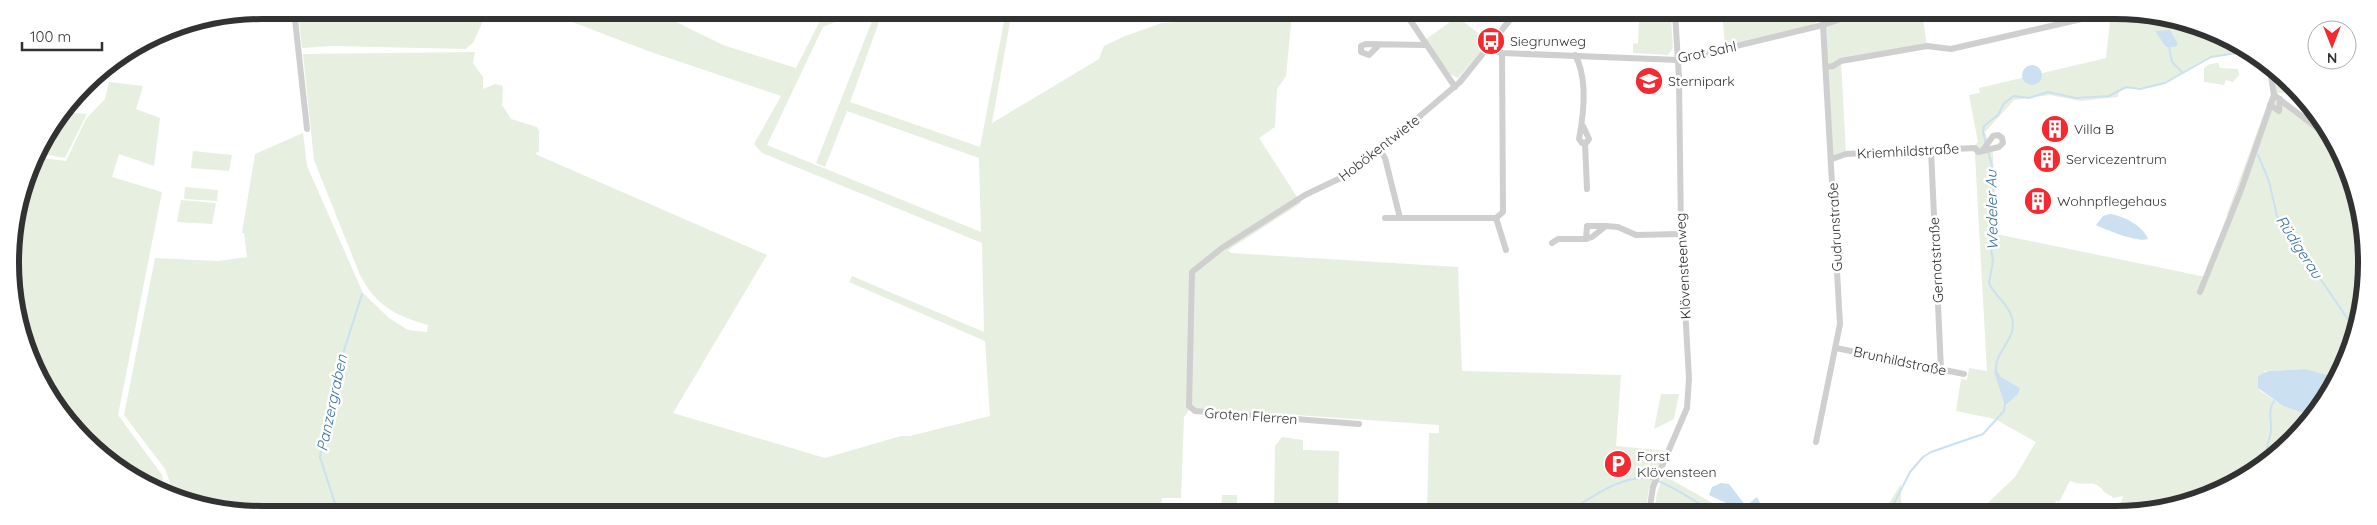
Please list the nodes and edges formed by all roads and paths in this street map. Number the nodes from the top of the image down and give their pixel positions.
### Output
1 (295, 19) edge
2 (1409, 19) edge
3 (1511, 19) edge
4 (1675, 19) edge
5 (1825, 19) edge
6 (1841, 19) edge
7 (2081, 19) edge
8 (1823, 25) junction
9 (1379, 45) dead end
10 (1426, 45) junction
11 (1487, 50) junction
12 (1502, 53) junction
13 (1575, 54) junction
14 (1589, 56) junction
15 (1678, 60) junction
16 (1582, 66) junction
17 (1826, 67) junction
18 (2272, 76) edge
19 (1455, 87) junction
20 (2277, 97) junction
21 (2270, 105) junction
22 (307, 129) dead end
23 (2318, 129) edge
24 (1380, 150) junction
25 (1930, 150) junction
26 (1983, 150) junction
27 (1832, 159) junction
28 (1587, 189) dead end
29 (1385, 218) dead end
30 (1400, 218) junction
31 (1496, 218) junction
32 (1606, 226) junction
33 (1681, 234) junction
34 (1586, 239) junction
35 (1552, 243) dead end
36 (1506, 250) dead end
37 (1192, 272) joint
38 (2200, 292) dead end
39 (1836, 348) junction
40 (1942, 370) junction
41 (1964, 374) dead end
42 (1359, 424) dead end
43 (1816, 442) dead end
44 (1650, 506) edge

1 - 22 street
2 - 10 street
3 - 11 street, Hobökentwiete
4 - 15 street, Klövensteenweg
5 - 8 street, Gudrunstraße
6 - 8 street, Grot Sahl
7 - 17 street
8 - 15 street, Grot Sahl
8 - 17 street, Gudrunstraße
9 - 10 street
10 - 19 street
11 - 12 street, Grot Sahl
11 - 19 street, Hobökentwiete
12 - 13 street, Grot Sahl
12 - 31 street
13 - 14 street, Grot Sahl
13 - 16 street
14 - 15 street, Grot Sahl
14 - 16 street
15 - 33 street, Klövensteenweg
16 - 28 street
17 - 27 street, Gudrunstraße
18 - 20 street
19 - 24 street, Hobökentwiete
20 - 21 street
20 - 21 street
20 - 23 street
21 - 38 street
24 - 30 street
24 - 37 street, Hobökentwiete
25 - 26 street, Kriemhildstraße
25 - 27 street, Kriemhildstraße
25 - 40 street, Gernotstraße
26 - 26 street, Kriemhildstraße
27 - 39 street, Gudrunstraße
29 - 30 street
30 - 31 street
31 - 36 street
32 - 33 street
32 - 34 street
32 - 34 street
33 - 44 street, Klövensteenweg
34 - 35 street
37 - 42 street, Groten Flerren
39 - 40 street, Brunhildstraße
39 - 43 street, Gudrunstraße
40 - 41 street, Brunhildstraße

